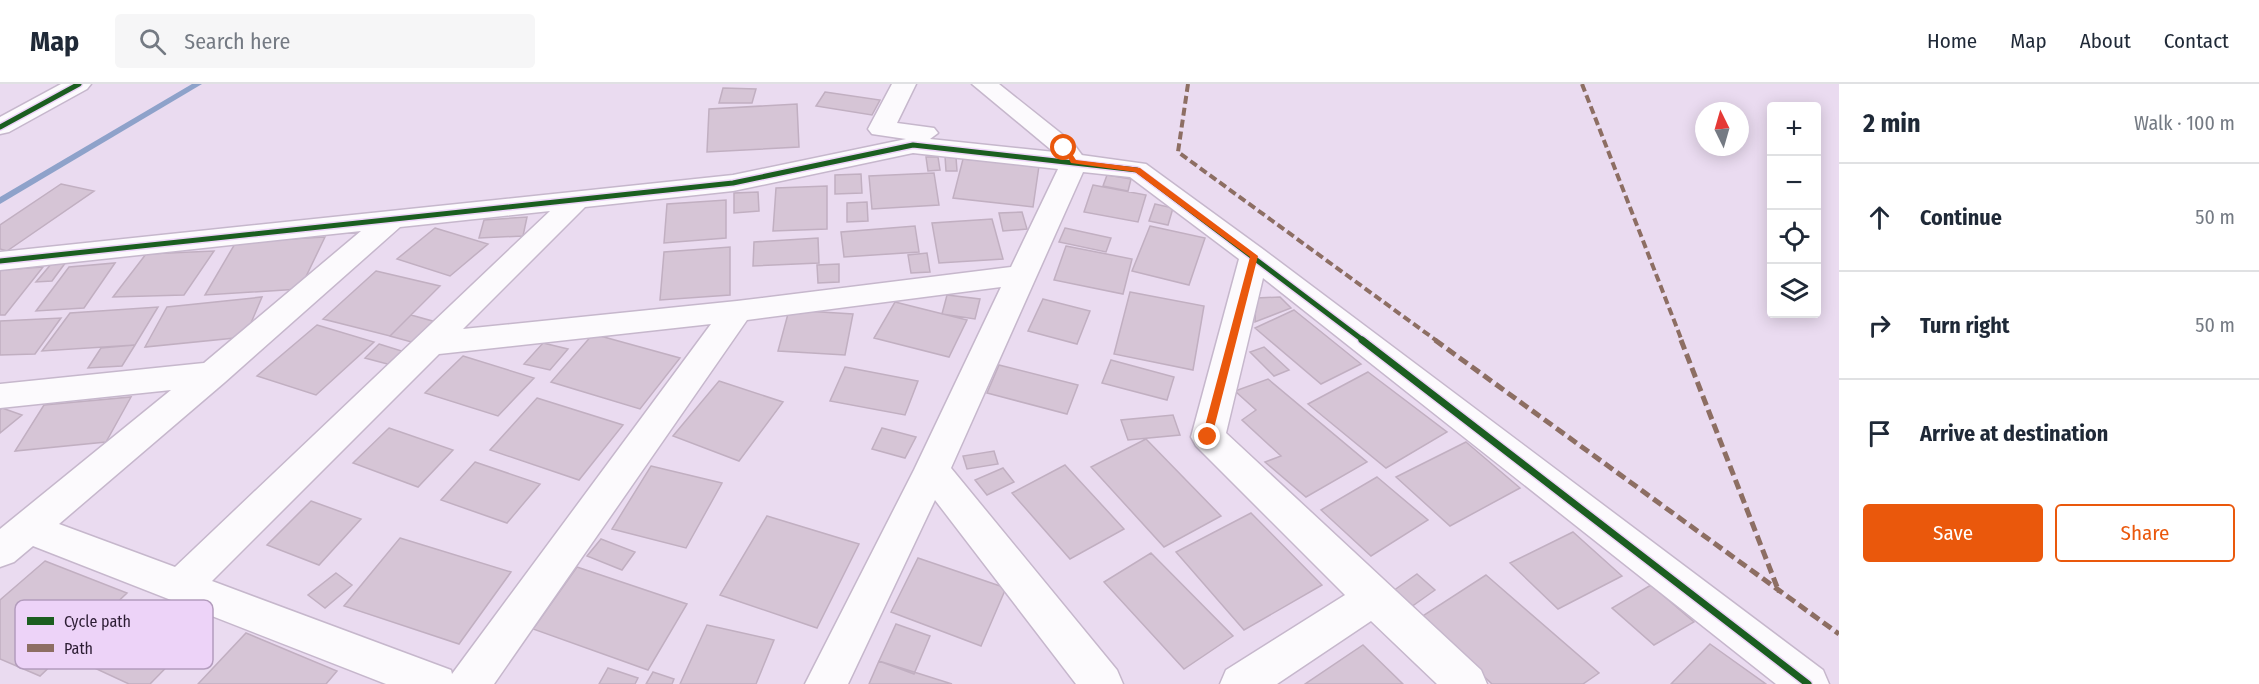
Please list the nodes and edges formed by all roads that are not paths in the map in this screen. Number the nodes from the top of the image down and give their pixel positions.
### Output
1 (79, 84) edge
2 (904, 84) edge
3 (984, 84) edge
4 (0, 127) edge
5 (1069, 155) junction
6 (576, 201) junction
7 (391, 220) junction
8 (1254, 256) junction
9 (0, 261) edge
10 (1021, 275) junction
11 (737, 311) junction
12 (429, 344) junction
13 (213, 374) junction
14 (0, 396) edge
15 (932, 470) junction
16 (14, 539) edge
17 (181, 586) junction
18 (1374, 598) junction
19 (436, 684) edge
20 (469, 684) edge
21 (826, 684) edge
22 (1102, 684) edge
23 (1241, 684) edge
24 (1466, 684) edge
25 (1808, 684) edge

1 - 4 street
2 - 5 street
3 - 5 street
5 - 6 street
5 - 8 street
5 - 10 street
6 - 7 street
6 - 12 street
7 - 9 street
7 - 13 street
8 - 18 street
8 - 25 street
10 - 11 street
10 - 15 street
11 - 12 street
11 - 20 street
12 - 17 street
13 - 14 street
13 - 16 street
15 - 21 street
15 - 22 street
16 - 17 street
17 - 19 street
18 - 23 street
18 - 24 street

